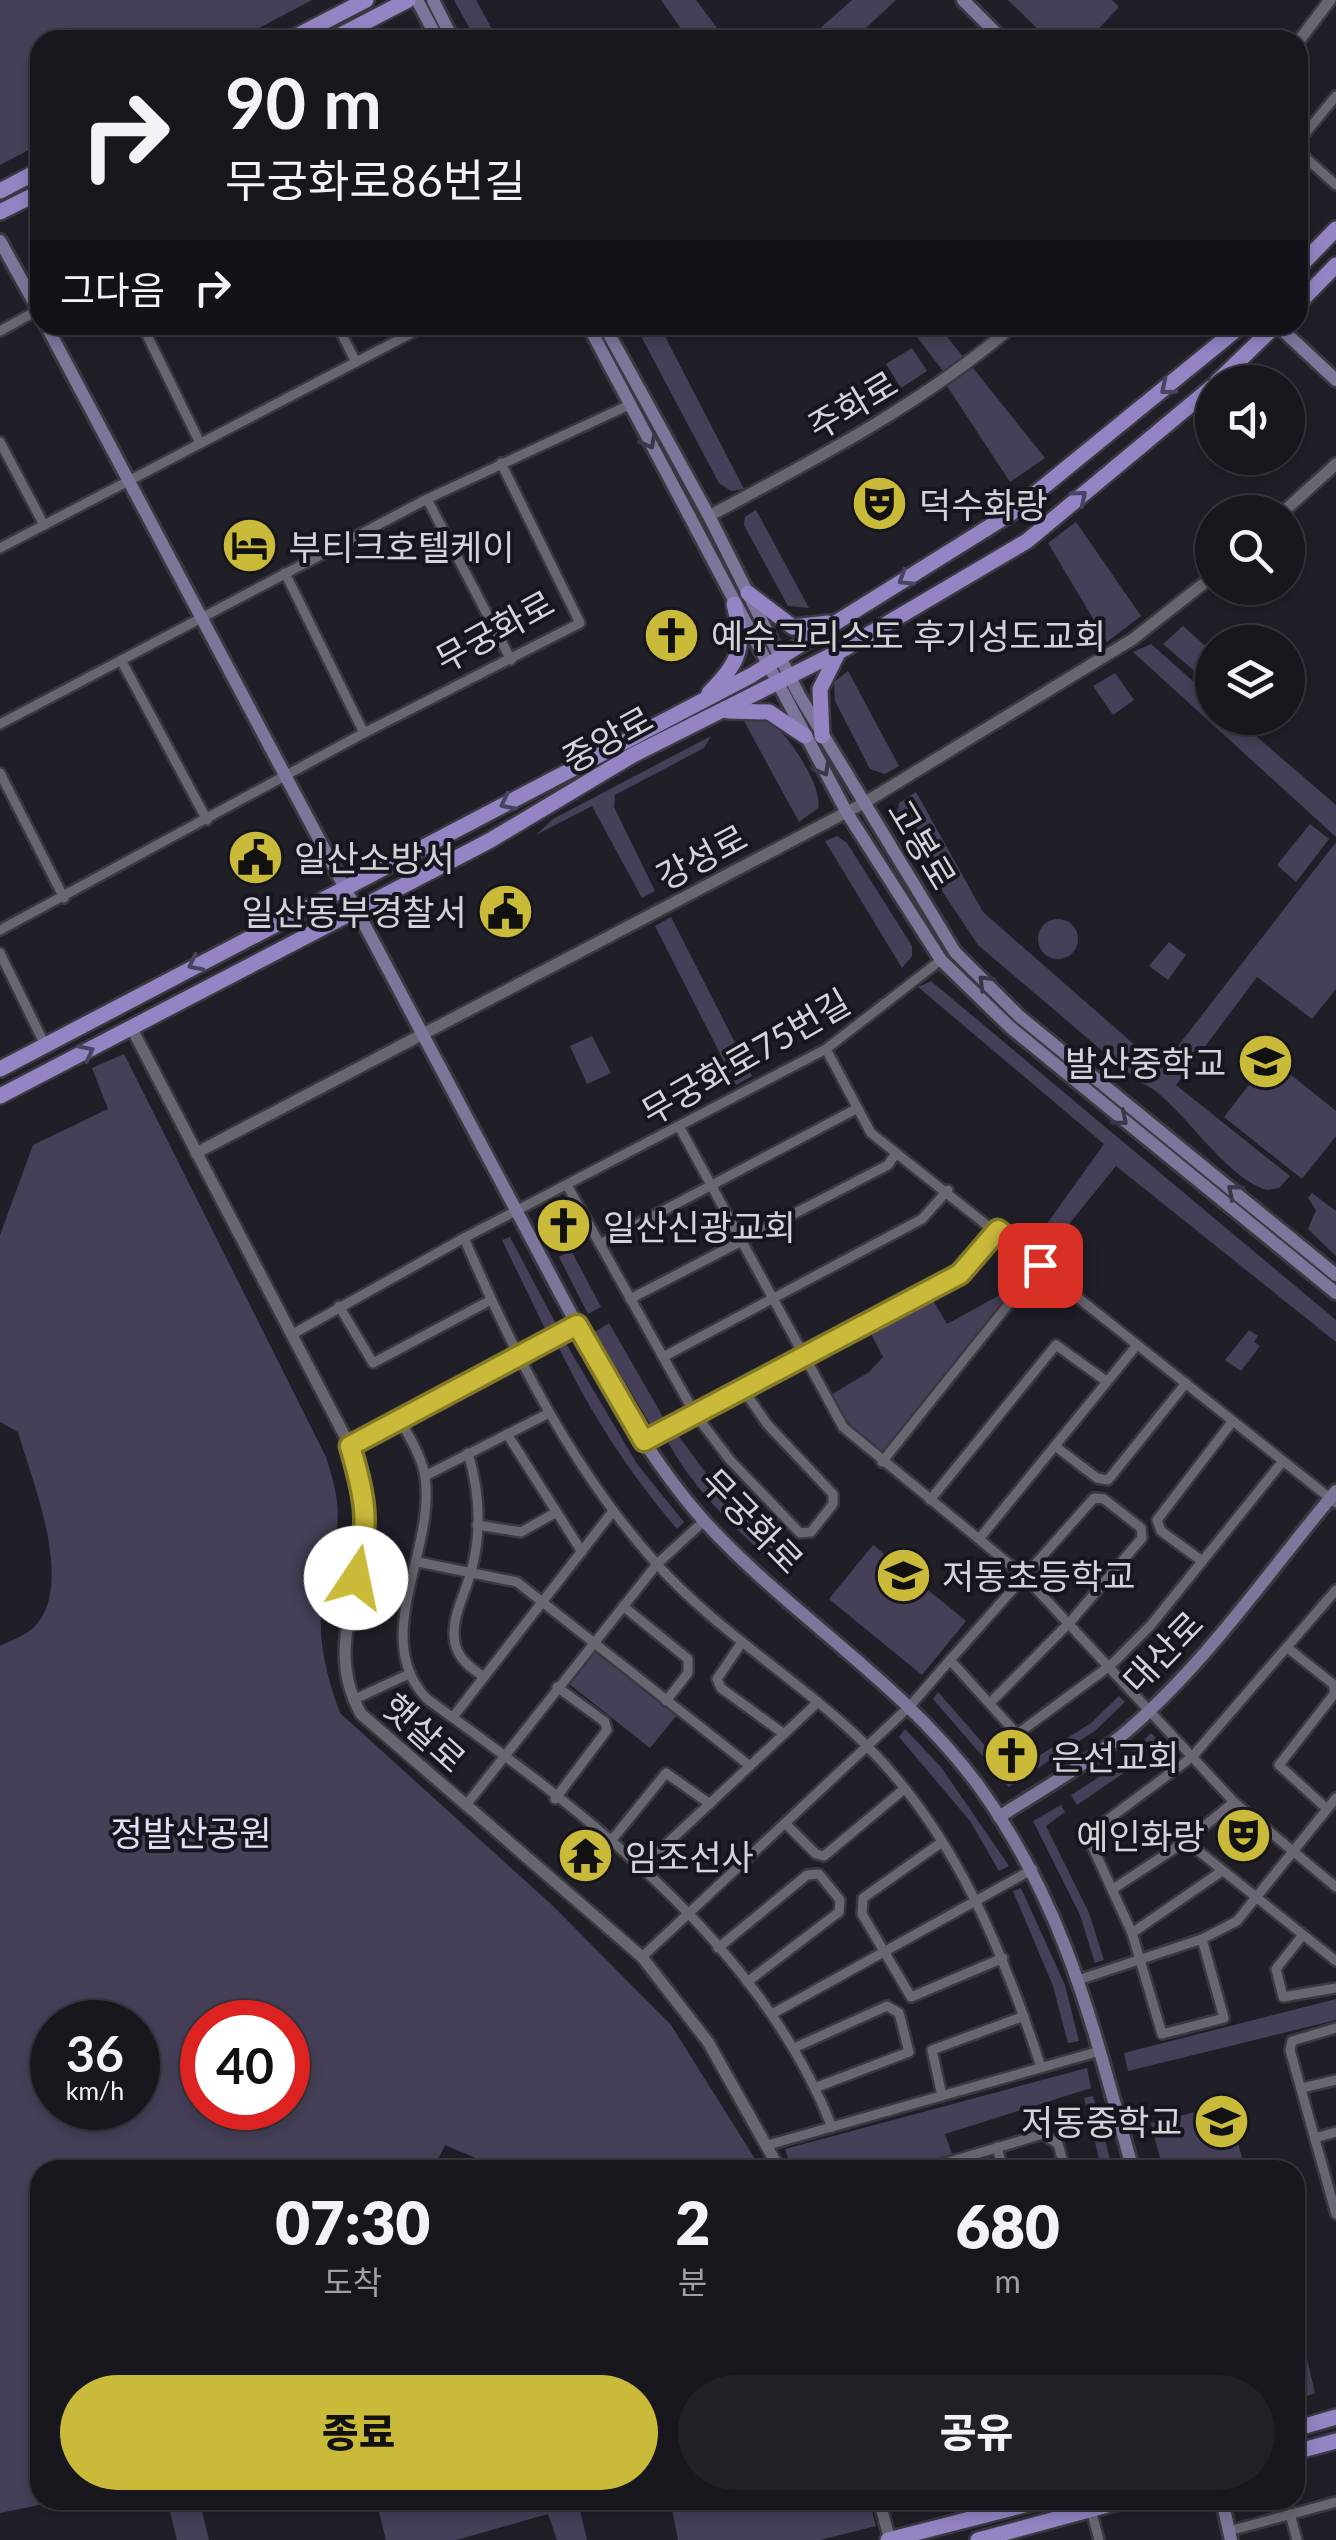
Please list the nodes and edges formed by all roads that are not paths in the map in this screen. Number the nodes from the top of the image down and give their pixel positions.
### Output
1 (366, 0) edge
2 (408, 0) edge
3 (418, 0) edge
4 (433, 0) edge
5 (963, 0) edge
6 (1330, 0) edge
7 (308, 30) edge
8 (350, 30) edge
9 (433, 30) edge
10 (449, 30) edge
11 (992, 30) edge
12 (1307, 30) edge
13 (1336, 96) edge
14 (1308, 130) edge
15 (1308, 159) edge
16 (30, 175) edge
17 (1336, 185) edge
18 (0, 191) edge
19 (30, 197) edge
20 (0, 212) edge
21 (1336, 228) edge
22 (0, 240) edge
23 (1308, 257) edge
24 (1336, 265) edge
25 (30, 293) edge
26 (1308, 294) edge
27 (30, 316) edge
28 (0, 332) edge
29 (51, 335) edge
30 (147, 335) edge
31 (342, 335) edge
32 (408, 335) edge
33 (593, 335) edge
34 (609, 335) edge
35 (1002, 335) edge
36 (1230, 335) edge
37 (1267, 335) edge
38 (1288, 335) edge
39 (356, 362) junction
40 (1236, 365) edge
41 (1336, 380) edge
42 (1195, 402) edge
43 (629, 405) junction
44 (0, 442) edge
45 (200, 444) junction
46 (500, 463) junction
47 (1336, 464) edge
48 (129, 480) junction
49 (1302, 495) edge
50 (428, 499) junction
51 (709, 516) junction
52 (44, 525) junction
53 (0, 548) edge
54 (285, 573) junction
55 (1195, 590) edge
56 (748, 592) junction
57 (734, 604) junction
58 (203, 620) junction
59 (837, 621) junction
60 (839, 652) junction
61 (122, 660) junction
62 (511, 660) junction
63 (773, 662) junction
64 (783, 681) junction
65 (700, 702) junction
66 (719, 712) junction
67 (0, 724) edge
68 (364, 733) junction
69 (805, 736) junction
70 (822, 736) junction
71 (0, 772) edge
72 (288, 778) junction
73 (864, 803) junction
74 (847, 813) junction
75 (208, 820) junction
76 (344, 888) junction
77 (64, 898) junction
78 (358, 910) junction
79 (0, 930) edge
80 (0, 953) edge
81 (942, 960) junction
82 (132, 1029) junction
83 (422, 1034) junction
84 (45, 1046) junction
85 (826, 1049) junction
86 (0, 1068) edge
87 (0, 1096) edge
88 (856, 1109) junction
89 (680, 1128) junction
90 (196, 1152) junction
91 (896, 1153) junction
92 (710, 1186) junction
93 (568, 1187) junction
94 (948, 1190) junction
95 (517, 1213) junction
96 (998, 1230) junction
97 (464, 1238) junction
98 (741, 1243) junction
99 (600, 1244) junction
100 (1040, 1265) junction
101 (1336, 1275) edge
102 (1336, 1293) edge
103 (630, 1299) junction
104 (491, 1300) junction
105 (770, 1300) junction
106 (339, 1306) junction
107 (577, 1325) junction
108 (291, 1335) junction
109 (1137, 1345) junction
110 (803, 1356) junction
111 (663, 1357) junction
112 (521, 1358) junction
113 (1106, 1382) junction
114 (1186, 1383) junction
115 (744, 1389) junction
116 (549, 1412) junction
117 (694, 1414) junction
118 (401, 1421) junction
119 (1232, 1422) junction
120 (508, 1434) junction
121 (644, 1441) junction
122 (350, 1446) junction
123 (1055, 1446) junction
124 (468, 1454) junction
125 (1283, 1460) junction
126 (882, 1462) junction
127 (425, 1476) junction
128 (1334, 1498) edge
129 (930, 1500) junction
130 (613, 1511) junction
131 (554, 1513) junction
132 (704, 1521) junction
133 (477, 1525) junction
134 (979, 1539) junction
135 (582, 1552) junction
136 (1202, 1561) junction
137 (418, 1562) junction
138 (657, 1564) junction
139 (471, 1571) junction
140 (1026, 1578) junction
141 (1336, 1590) edge
142 (542, 1603) junction
143 (623, 1606) junction
144 (1071, 1621) junction
145 (742, 1642) junction
146 (592, 1643) junction
147 (1289, 1649) junction
148 (950, 1660) junction
149 (1111, 1665) junction
150 (409, 1674) junction
151 (484, 1677) junction
152 (557, 1686) junction
153 (1336, 1694) edge
154 (353, 1700) junction
155 (666, 1700) junction
156 (817, 1703) junction
157 (990, 1703) junction
158 (911, 1706) junction
159 (1150, 1709) junction
160 (452, 1717) junction
161 (784, 1734) junction
162 (867, 1746) junction
163 (502, 1756) junction
164 (1192, 1756) junction
165 (750, 1766) junction
166 (903, 1790) junction
167 (555, 1798) junction
168 (1336, 1798) edge
169 (1234, 1802) junction
170 (710, 1804) junction
171 (466, 1805) junction
172 (1327, 1809) junction
173 (999, 1817) junction
174 (785, 1823) junction
175 (610, 1840) junction
176 (942, 1842) junction
177 (1186, 1842) junction
178 (1293, 1853) junction
179 (641, 1868) junction
180 (1033, 1869) junction
181 (1222, 1871) junction
182 (1336, 1887) edge
183 (1112, 1890) junction
184 (1256, 1898) junction
185 (977, 1900) junction
186 (688, 1914) junction
187 (1132, 1932) junction
188 (1302, 1936) junction
189 (1202, 1939) junction
190 (718, 1948) junction
191 (883, 1952) junction
192 (642, 1957) junction
193 (1003, 1958) junction
194 (1142, 1958) junction
195 (1336, 1961) edge
196 (1081, 1979) junction
197 (748, 1982) junction
198 (1336, 1988) edge
199 (772, 2014) junction
200 (1024, 2016) junction
201 (1336, 2028) edge
202 (794, 2048) junction
203 (1100, 2051) junction
204 (1042, 2067) junction
205 (1336, 2080) edge
206 (817, 2087) junction
207 (1302, 2088) junction
208 (942, 2096) junction
209 (832, 2127) junction
210 (1336, 2132) edge
211 (1315, 2138) junction
212 (768, 2145) junction
213 (997, 2147) junction
214 (775, 2160) edge
215 (955, 2160) edge
216 (1000, 2160) edge
217 (1062, 2160) edge
218 (1131, 2160) edge
219 (1335, 2215) edge
220 (1336, 2417) edge
221 (1305, 2426) edge
222 (1336, 2440) edge
223 (1305, 2449) edge
224 (1336, 2502) edge
225 (882, 2510) edge
226 (1005, 2510) edge
227 (1091, 2510) joint
228 (1224, 2510) edge
229 (1290, 2514) junction
230 (1230, 2536) edge
231 (889, 2540) edge
232 (978, 2540) edge
233 (1098, 2540) edge
234 (1297, 2540) edge

1 - 7 main road
2 - 8 main road
3 - 9 main road
4 - 10 main road
5 - 11 main road
6 - 12 street
13 - 14 street
15 - 17 street
16 - 18 main road
19 - 20 main road
21 - 23 main road
22 - 25 main road
24 - 26 main road
27 - 28 street
29 - 48 main road, 무궁화로
30 - 45 street
31 - 39 street
32 - 39 street
33 - 43 main road, 고봉로
34 - 51 main road, 고봉로
35 - 51 street, 주화로
36 -> 59 main road, 중앙로
37 - 40 main road, 중앙로
38 - 41 main road
39 - 45 street
60 -> 42 main road, 중앙로
43 - 46 street
43 -> 57 main road, 고봉로
44 - 52 street
45 - 48 street
46 - 50 street
46 - 62 street, 무궁화로
47 - 49 street
48 - 52 street
48 - 58 main road, 무궁화로
50 - 54 street
50 - 62 street
51 - 56 main road, 고봉로
52 - 53 street
54 - 58 street
54 - 68 street
55 - 73 street, 강성로
56 - 59 main road
56 - 63 main road, 고봉로
57 - 63 main road, 고봉로
57 - 65 main road
58 - 61 street
58 - 72 main road, 무궁화로
59 - 63 main road, 중앙로
60 - 64 main road, 중앙로
60 - 70 main road
61 - 67 street
61 - 75 street
62 - 68 street, 무궁화로
63 - 64 main road, 고봉로
63 - 65 main road, 중앙로
64 - 66 main road, 중앙로
64 - 69 main road, 고봉로
64 - 70 main road, 고봉로
65 -> 76 main road, 중앙로
66 - 69 main road
66 - 78 main road, 중앙로
68 - 72 street, 무궁화로
69 -> 74 main road, 고봉로
70 - 73 main road, 고봉로
71 - 77 street
72 - 75 street, 무궁화로
72 - 76 main road, 무궁화로
73 - 74 street, 강성로
101 -> 73 main road, 고봉로
74 - 81 main road, 고봉로
74 - 83 street, 강성로
75 - 77 street, 무궁화로
76 - 78 main road, 무궁화로
76 -> 84 main road, 중앙로
77 - 79 street, 무궁화로
78 - 82 main road, 중앙로
78 - 83 main road, 무궁화로
80 - 84 street
81 - 85 street, 무궁화로75번길
81 -> 102 main road, 고봉로
87 -> 82 main road, 중앙로
82 - 90 street, 햇살로
83 - 90 street, 강성로
83 - 95 main road, 무궁화로
84 - 86 main road, 중앙로
85 - 88 street
85 - 89 street, 무궁화로75번길
88 - 91 street
88 - 92 street
89 - 92 street
89 - 93 street, 무궁화로75번길
90 - 108 street, 햇살로
91 - 94 street
91 - 98 street
92 - 98 street
92 - 99 street
93 - 95 street, 무궁화로75번길
93 - 99 street
94 - 96 street
94 - 105 street
95 - 97 street, 무궁화로75번길
95 - 107 main road, 무궁화로
96 - 100 street
96 - 110 street
97 - 104 street
97 - 106 street, 무궁화로75번길
98 - 103 street
98 - 105 street
99 - 103 street
100 - 109 street
100 - 126 street
103 - 111 street
104 - 106 street
104 - 112 street
105 - 110 street
105 - 111 street
106 - 108 street, 무궁화로75번길
107 - 112 street
107 - 121 main road, 무궁화로
108 - 122 street, 햇살로
109 - 113 street
109 - 114 street
110 - 115 street
110 - 126 street
111 - 117 street
112 - 116 street
112 - 118 street
113 - 123 street
113 - 129 street
114 - 119 street
114 - 123 street
115 - 117 street
115 - 117 street
116 - 120 street
116 - 130 street
117 - 121 street
118 - 122 street
118 - 127 street
119 - 125 street
119 - 136 street
120 - 124 street
120 - 131 street
121 - 132 main road, 무궁화로
122 - 154 street, 햇살로
123 - 134 street
124 - 127 street
124 - 133 street
125 - 128 street
125 - 136 street
126 - 129 street
127 - 137 street
128 - 159 main road, 대산로
129 - 134 street
130 - 135 street
130 - 138 street
131 - 133 street
131 - 135 street
132 - 138 street
132 - 158 main road, 무궁화로
133 - 139 street
134 - 140 street
135 - 142 street
136 - 149 street
137 - 139 street
137 - 150 street
138 - 143 street
138 - 145 street
139 - 142 street
139 - 151 street
140 - 144 street
140 - 144 street
140 - 148 street
141 - 147 street
142 - 146 street
142 - 151 street
143 - 146 street
143 - 155 street
144 - 149 street
144 - 157 street
145 - 156 street
145 - 161 street
146 - 152 street
146 - 155 street
147 - 153 street
147 - 164 street
148 - 157 street
148 - 158 street
149 - 157 street
149 - 159 street
150 - 154 street
150 - 160 street
151 - 160 street
152 - 163 street
152 - 167 street
153 - 172 street
154 - 171 street, 햇살로
155 - 165 street
156 - 161 street
156 - 162 street
158 - 162 street
158 - 173 main road, 무궁화로
159 - 164 street
159 - 173 main road, 대산로
160 - 163 street
161 - 165 street
162 - 166 street
162 - 174 street
163 - 167 street
163 - 171 street
164 - 169 street
164 - 183 street
165 - 170 street
166 - 174 street
166 - 176 street
167 - 175 street
168 - 172 street
169 - 177 street
169 - 178 street
170 - 175 street
170 - 179 street
171 - 192 street, 햇살로
172 - 178 street
173 - 180 main road, 무궁화로
174 - 186 street
175 - 179 street
176 - 185 street
176 - 191 street
177 - 181 street
177 - 183 street
178 - 182 street
178 - 184 street
179 - 186 street
180 - 185 street
180 - 196 main road, 무궁화로
181 - 184 street
181 - 187 street
183 - 187 street
184 - 188 street
184 - 189 street
185 - 191 street
185 - 193 street
186 - 190 street
186 - 192 street
187 - 194 street
188 - 195 street
188 - 198 street
189 - 194 street
189 - 194 street
190 - 197 street
190 - 197 street
191 - 193 street
191 - 199 street
192 - 212 street, 햇살로
193 - 200 street
194 - 196 street
196 - 203 main road, 무궁화로
197 - 199 street
199 - 202 street
200 - 204 street
200 - 208 street
201 - 207 street
202 - 206 street
202 - 206 street
203 - 204 street
203 - 218 main road, 무궁화로
204 - 208 street
205 - 207 street
206 - 209 street
207 - 211 street
208 - 209 street
209 - 212 street
210 - 211 street
211 - 219 street
212 - 214 street, 햇살로
213 - 215 street
213 - 216 street
213 - 217 street
220 - 221 main road
222 - 223 main road
224 - 229 street
225 - 231 street
226 - 231 main road
227 - 232 main road
227 - 233 street
228 - 230 main road
229 - 230 street
229 - 234 street

